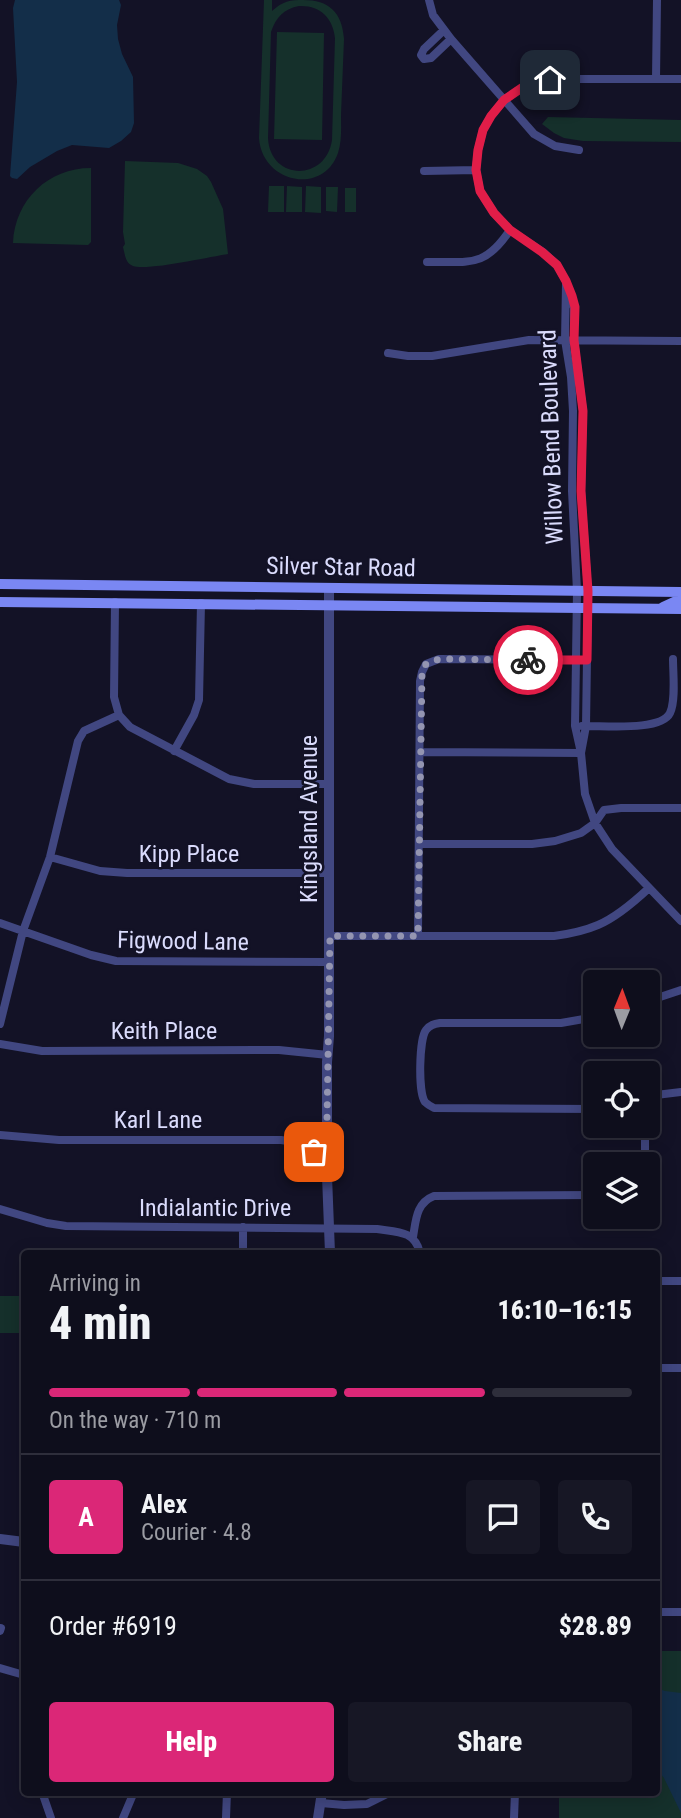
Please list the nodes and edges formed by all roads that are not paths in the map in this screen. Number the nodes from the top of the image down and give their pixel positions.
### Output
1 (429, 0) edge
2 (657, 0) edge
3 (444, 30) junction
4 (451, 39) junction
5 (656, 79) junction
6 (681, 79) edge
7 (504, 100) junction
8 (579, 150) dead end
9 (476, 170) junction
10 (424, 171) dead end
11 (510, 230) junction
12 (427, 262) dead end
13 (570, 340) junction
14 (681, 341) edge
15 (388, 353) dead end
16 (0, 584) edge
17 (141, 586) junction
18 (329, 588) junction
19 (582, 591) junction
20 (681, 592) edge
21 (681, 601) edge
22 (0, 602) edge
23 (31, 602) junction
24 (115, 602) junction
25 (201, 603) junction
26 (330, 606) junction
27 (576, 608) junction
28 (589, 608) junction
29 (660, 608) junction
30 (681, 609) edge
31 (673, 659) dead end
32 (575, 660) junction
33 (587, 660) junction
34 (119, 715) junction
35 (575, 726) junction
36 (586, 726) junction
37 (174, 751) junction
38 (420, 752) junction
39 (581, 752) junction
40 (330, 784) junction
41 (681, 808) edge
42 (595, 823) junction
43 (420, 844) junction
44 (50, 857) junction
45 (329, 873) junction
46 (649, 888) junction
47 (681, 921) edge
48 (0, 923) edge
49 (23, 931) junction
50 (330, 936) junction
51 (418, 936) junction
52 (329, 962) junction
53 (681, 990) edge
54 (660, 997) edge
55 (583, 1019) edge
56 (0, 1024) edge
57 (0, 1044) edge
58 (328, 1055) junction
59 (681, 1092) edge
60 (660, 1095) edge
61 (583, 1109) edge
62 (0, 1135) edge
63 (314, 1152) junction
64 (583, 1195) edge
65 (0, 1209) edge
66 (243, 1227) junction
67 (330, 1227) junction
68 (413, 1237) junction
69 (243, 1250) edge
70 (330, 1250) edge
71 (420, 1250) edge
72 (660, 1281) edge
73 (681, 1281) edge
74 (660, 1368) edge
75 (681, 1368) edge
76 (0, 1539) edge
77 (21, 1542) edge
78 (660, 1612) edge
79 (681, 1612) edge
80 (0, 1668) edge
81 (21, 1674) edge
82 (43, 1796) edge
83 (132, 1796) edge
84 (227, 1796) edge
85 (383, 1796) edge
86 (515, 1796) edge
87 (321, 1797) edge
88 (51, 1818) edge
89 (123, 1818) edge
90 (226, 1818) edge
91 (318, 1818) edge
92 (514, 1818) edge

1 - 3 street
2 - 5 street
3 - 4 street
3 - 4 street
4 - 7 street
5 - 6 street, Willow Bend Boulevard
5 - 7 street, Willow Bend Boulevard
7 - 8 street
7 - 9 street, Willow Bend Boulevard
9 - 10 street
9 - 11 street, Willow Bend Boulevard
11 - 12 street
11 - 13 street, Willow Bend Boulevard
13 - 14 street
13 - 15 street
13 - 19 street, Willow Bend Boulevard
16 - 17 main road, Silver Star Road
17 - 18 main road, Silver Star Road
17 - 23 main road
18 - 19 main road, Silver Star Road
18 - 26 street, Kingsland Avenue
19 - 20 main road, Silver Star Road
19 - 27 street
19 - 28 street
21 - 29 main road
22 - 23 main road, Silver Star Road
23 - 24 main road, Silver Star Road
24 - 25 main road, Silver Star Road
24 - 34 street
25 - 26 main road, Silver Star Road
25 - 37 street
26 - 27 main road, Silver Star Road
26 - 40 street, Kingsland Avenue
27 - 28 main road, Silver Star Road
27 - 32 street
28 - 29 main road, Silver Star Road
28 - 33 street
29 - 30 main road, Silver Star Road
31 - 36 street
32 - 33 street
32 - 35 street
32 - 38 street
33 - 36 street
34 - 37 street
34 - 44 street
35 - 36 street
35 - 39 street
36 - 39 street
37 - 40 street
38 - 39 street
38 - 43 street
39 - 42 street
40 - 45 street, Kingsland Avenue
41 - 42 street
42 - 43 street
42 - 46 street
43 - 51 street
44 - 45 street, Kipp Place
44 - 49 street
45 - 50 street, Kingsland Avenue
46 - 47 street
46 - 51 street
48 - 49 street, Figwood Lane
49 - 52 street, Figwood Lane
49 - 56 street
50 - 51 street
50 - 52 street, Kingsland Avenue
52 - 58 street, Kingsland Avenue
53 - 54 street
55 - 61 street
57 - 58 street, Keith Place
58 - 63 street, Kingsland Avenue
59 - 60 street
62 - 63 street, Karl Lane
63 - 67 street
64 - 68 street
65 - 66 street, Indialantic Drive
66 - 67 street, Indialantic Drive
66 - 69 street
67 - 68 street, Indialantic Drive
67 - 70 street
68 - 71 street
72 - 73 street
74 - 75 street
76 - 77 street
78 - 79 street
80 - 81 street
82 - 88 street
83 - 89 street
84 - 90 street
85 - 87 street
86 - 92 street
87 - 91 street

